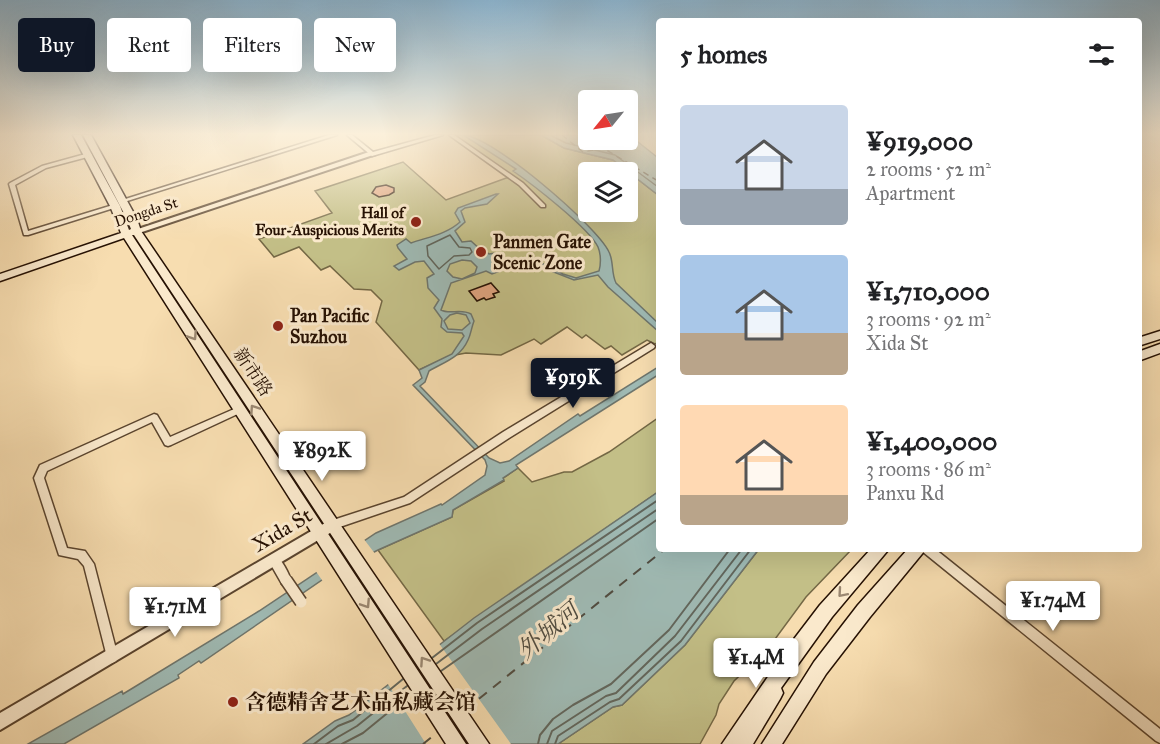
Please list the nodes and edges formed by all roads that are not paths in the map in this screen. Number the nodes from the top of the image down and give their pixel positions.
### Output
1 (37, 170) edge
2 (97, 170) edge
3 (102, 170) edge
4 (226, 170) edge
5 (324, 170) edge
6 (501, 170) edge
7 (119, 204) junction
8 (543, 206) dead end
9 (131, 233) junction
10 (0, 278) edge
11 (1160, 335) edge
12 (1142, 341) edge
13 (651, 346) dead end
14 (1160, 348) edge
15 (1142, 355) edge
16 (241, 409) junction
17 (326, 529) junction
18 (341, 552) junction
19 (878, 552) edge
20 (915, 552) edge
21 (931, 552) edge
22 (274, 560) junction
23 (301, 602) dead end
24 (796, 649) junction
25 (112, 657) junction
26 (820, 668) junction
27 (0, 722) edge
28 (1160, 737) edge
29 (457, 744) edge
30 (480, 744) edge
31 (731, 744) edge
32 (742, 744) edge
33 (764, 744) edge
34 (771, 744) edge

1 - 7 street
2 - 7 main road, 新市路
3 - 7 main road, 新市路
4 - 7 street
5 - 9 street, Dongda St
6 - 8 street
7 - 9 main road, 新市路
9 - 10 main road, Dongda St
9 -> 16 main road, 新市路
17 -> 9 main road, 新市路
11 - 12 main road
13 - 17 street, Xida St
14 - 15 main road
16 - 17 main road, 新市路
16 - 25 street
17 - 18 main road, 新市路
17 - 22 street, Xida St
18 -> 29 main road, 新市路
30 -> 18 main road, 新市路
19 -> 24 main road
20 - 26 main road
21 - 28 street
22 - 23 street, bridge
22 - 25 street, Xida St
24 - 31 main road
24 - 32 main road
25 - 27 street, Xida St
26 - 33 main road
26 - 34 main road

